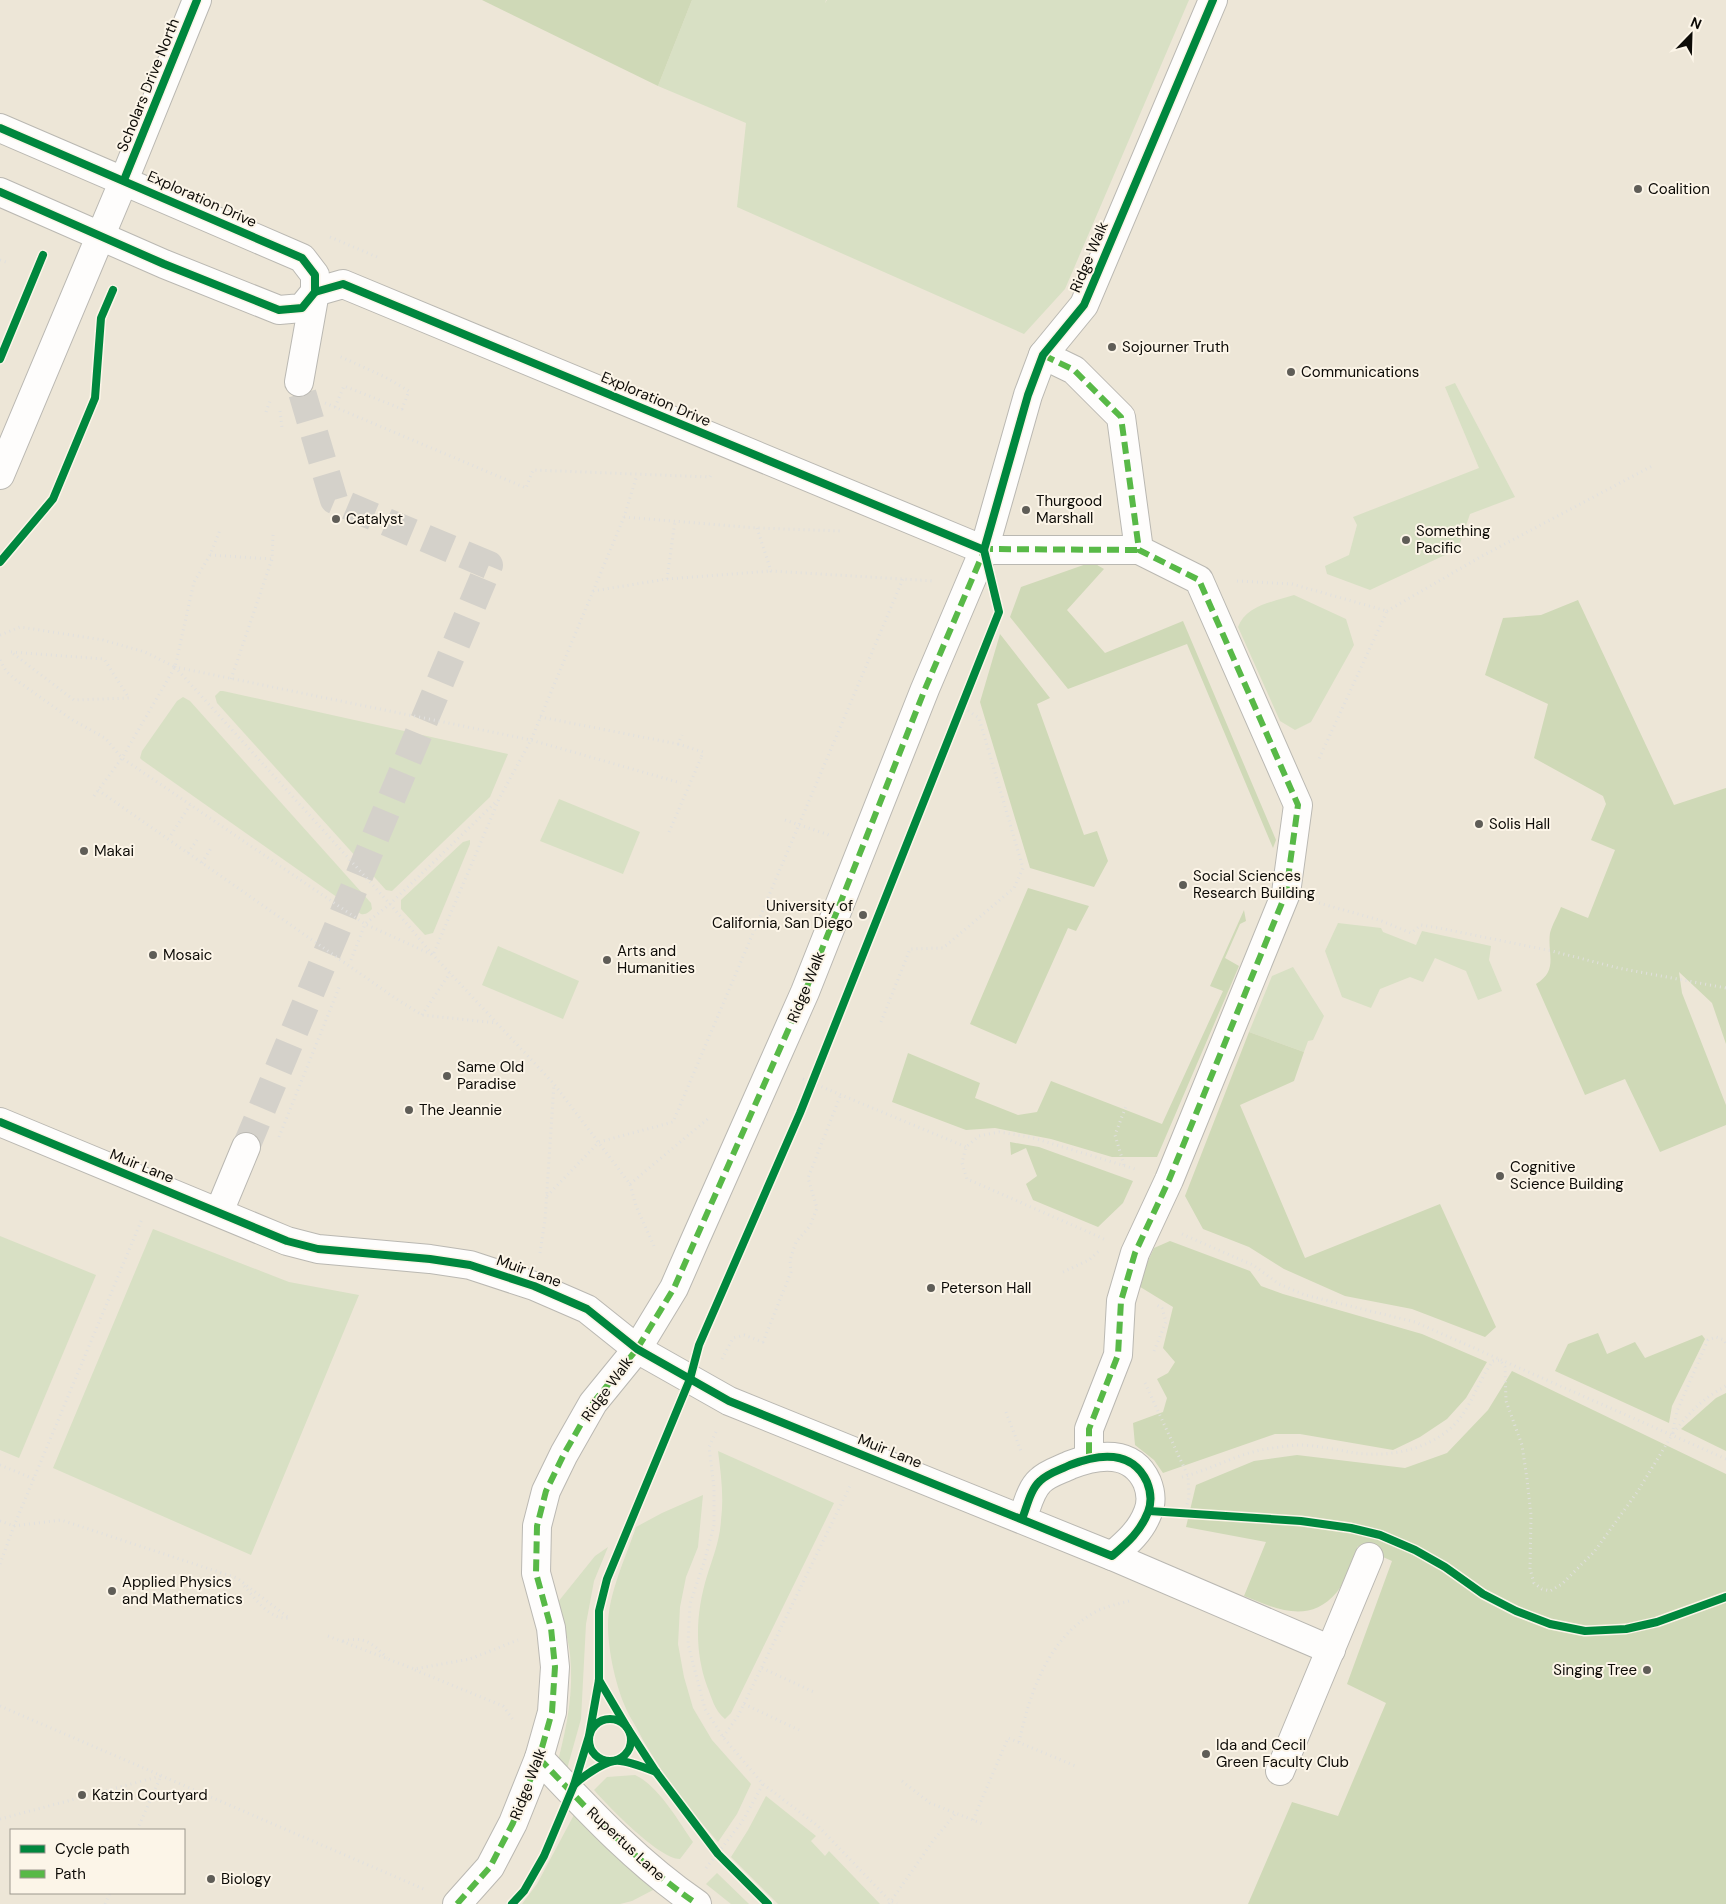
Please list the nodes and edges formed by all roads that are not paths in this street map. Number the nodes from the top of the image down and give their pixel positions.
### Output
1 (197, 0) edge
2 (1213, 0) edge
3 (0, 128) edge
4 (124, 180) junction
5 (0, 192) edge
6 (100, 236) junction
7 (315, 292) junction
8 (1043, 355) junction
9 (309, 391) tunnel mouth
10 (0, 475) edge
11 (984, 550) junction
12 (1139, 550) junction
13 (2, 1130) edge
14 (246, 1147) tunnel mouth
15 (219, 1212) junction
16 (637, 1349) junction
17 (1089, 1458) junction
18 (1022, 1519) junction
19 (1112, 1556) junction
20 (1369, 1557) dead end
21 (1331, 1650) junction
22 (539, 1758) junction
23 (1280, 1771) dead end
24 (690, 1900) edge
25 (457, 1904) edge

1 - 4 street, Scholars Drive North
2 - 8 street, Ridge Walk
3 - 4 street, Exploration Drive
4 - 6 street, Scholars Drive North
4 - 7 street, Exploration Drive
5 - 6 street, Exploration Drive
6 - 7 street, Exploration Drive
6 - 10 street, Scholars Drive North
7 - 9 street
7 - 11 street, Exploration Drive
8 - 11 street, Ridge Walk
8 - 12 street
11 - 12 street
11 - 16 street, Ridge Walk
12 - 17 street
13 - 15 street, Muir Lane
14 - 15 street
15 - 16 street, Muir Lane
16 - 18 street, Muir Lane
16 - 22 street, Ridge Walk
17 - 18 street
17 - 19 street
18 - 19 street
19 - 21 street
20 - 21 street
21 - 23 street
22 - 24 street, Rupertus Lane
22 - 25 street, Ridge Walk

